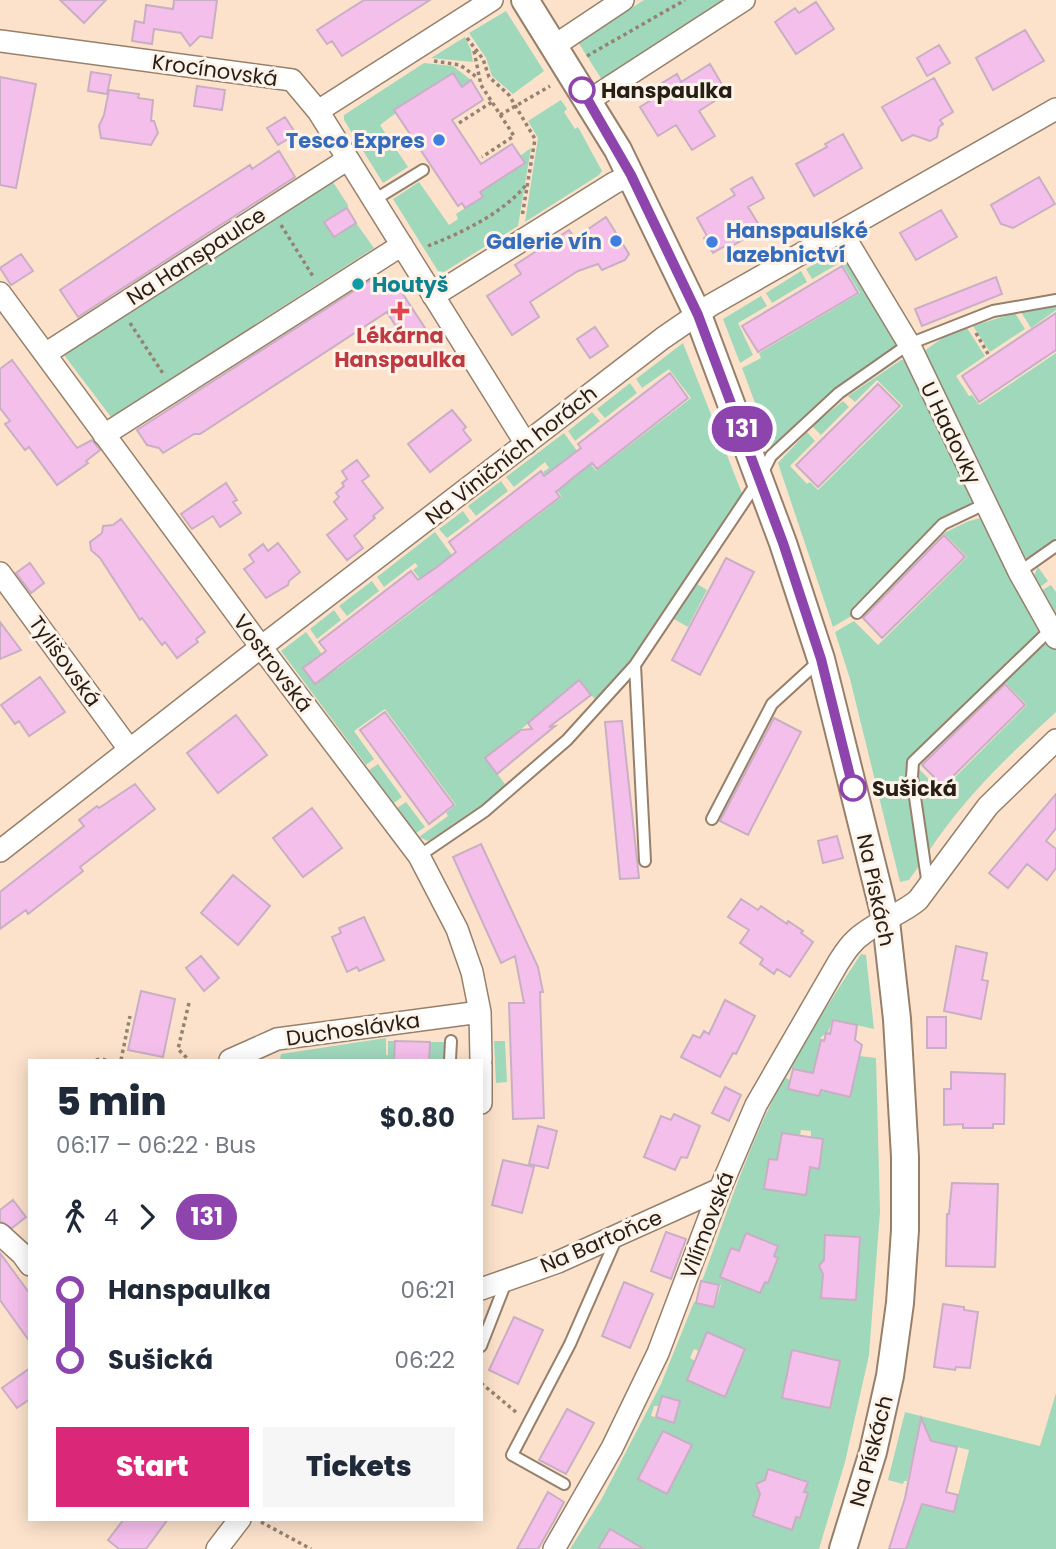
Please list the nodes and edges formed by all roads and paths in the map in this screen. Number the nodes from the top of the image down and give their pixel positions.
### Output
1 (492, 0) edge
2 (525, 0) edge
3 (623, 0) edge
4 (685, 0) edge
5 (744, 0) edge
6 (464, 32) dead end
7 (0, 41) edge
8 (473, 49) junction
9 (433, 61) dead end
10 (560, 65) junction
11 (480, 79) junction
12 (588, 101) junction
13 (492, 102) junction
14 (515, 106) junction
15 (1056, 109) edge
16 (318, 111) junction
17 (500, 115) junction
18 (459, 123) dead end
19 (482, 157) dead end
20 (348, 159) junction
21 (423, 170) dead end
22 (631, 175) junction
23 (530, 182) junction
24 (374, 200) junction
25 (271, 208) junction
26 (520, 229) dead end
27 (841, 231) junction
28 (410, 247) junction
29 (0, 293) edge
30 (325, 295) junction
31 (433, 296) junction
32 (1056, 300) edge
33 (119, 306) junction
34 (698, 315) junction
35 (968, 319) junction
36 (909, 344) junction
37 (45, 354) junction
38 (988, 354) dead end
39 (174, 391) junction
40 (104, 435) junction
41 (526, 444) junction
42 (760, 478) junction
43 (985, 504) junction
44 (1056, 546) edge
45 (1019, 572) junction
46 (0, 573) edge
47 (857, 613) dead end
48 (1053, 634) edge
49 (261, 646) junction
50 (821, 659) junction
51 (635, 665) junction
52 (1056, 740) edge
53 (129, 749) junction
54 (712, 819) dead end
55 (0, 850) edge
56 (419, 856) junction
57 (645, 861) dead end
58 (928, 889) junction
59 (886, 922) junction
60 (189, 1003) dead end
61 (480, 1012) junction
62 (130, 1016) dead end
63 (451, 1041) dead end
64 (121, 1059) edge
65 (188, 1059) edge
66 (232, 1059) edge
67 (450, 1059) edge
68 (481, 1059) edge
69 (720, 1189) junction
70 (0, 1234) edge
71 (618, 1234) junction
72 (27, 1257) edge
73 (507, 1279) junction
74 (483, 1288) edge
75 (483, 1341) edge
76 (483, 1385) edge
77 (530, 1423) junction
78 (564, 1484) dead end
79 (239, 1521) edge
80 (261, 1521) edge
81 (218, 1549) edge
82 (311, 1549) edge
83 (554, 1549) edge
84 (843, 1549) edge

1 - 16 street
2 - 10 street, Na Pískách
3 - 10 street
4 - 10 path
5 - 12 street
6 - 8 path
7 - 16 street, Krocínovská
8 - 11 path
8 - 14 path
9 - 11 path
10 - 12 street, Na Pískách
10 - 14 path
11 - 13 path
12 - 22 street, Na Pískách
13 - 17 path
13 - 18 path
14 - 17 path
14 - 23 path
15 - 27 street, Na Viničních horách
16 - 20 street, Krocínovská
17 - 19 path
20 - 24 street, Krocínovská
20 - 25 street, Na Hanspaulce
21 - 24 lane
22 - 31 street
22 - 34 street, Na Pískách
23 - 26 path
23 - 28 path
24 - 28 street, Krocínovská
25 - 30 path
25 - 33 street, Na Hanspaulce
27 - 34 street, Na Viničních horách
27 - 36 street, U Hadovky
28 - 30 street
28 - 31 street, Krocínovská
29 - 37 street, Vostrovská
30 - 39 street
31 - 41 street, Krocínovská
32 - 35 lane
33 - 37 street, Na Hanspaulce
33 - 39 path
34 - 41 street, Na Viničních horách
34 - 42 street, Na Pískách
35 - 36 lane
35 - 38 path
36 - 42 lane
36 - 43 street, U Hadovky
37 - 40 street, Vostrovská
39 - 40 street
40 - 49 street, Vostrovská
41 - 49 street, Na Viničních horách
42 - 50 street, Na Pískách
42 - 51 lane
43 - 45 street, U Hadovky
43 - 47 lane
44 - 45 lane
45 - 48 street, U Hadovky
46 - 53 street, Tylišovská
48 - 58 lane
49 - 53 street, Na Viničních horách
49 - 56 street, Vostrovská
50 - 54 lane
50 - 59 street, Na Pískách
51 - 56 lane
51 - 57 lane
52 - 58 street
53 - 55 street, Na Viničních horách
56 - 61 street, Vostrovská
58 - 59 street
59 - 69 street, Vilímovská
59 - 84 street, Na Pískách
60 - 65 path
61 - 66 street, Duchoslávka
61 - 68 street, Vostrovská
62 - 64 path
63 - 67 lane
69 - 71 street, Na Bartoňce
69 - 83 street, Vilímovská
70 - 72 street
71 - 73 street, Na Bartoňce
71 - 77 lane
73 - 74 street, Na Bartoňce
73 - 75 lane
76 - 77 path
77 - 78 lane
79 - 81 street
80 - 82 path

